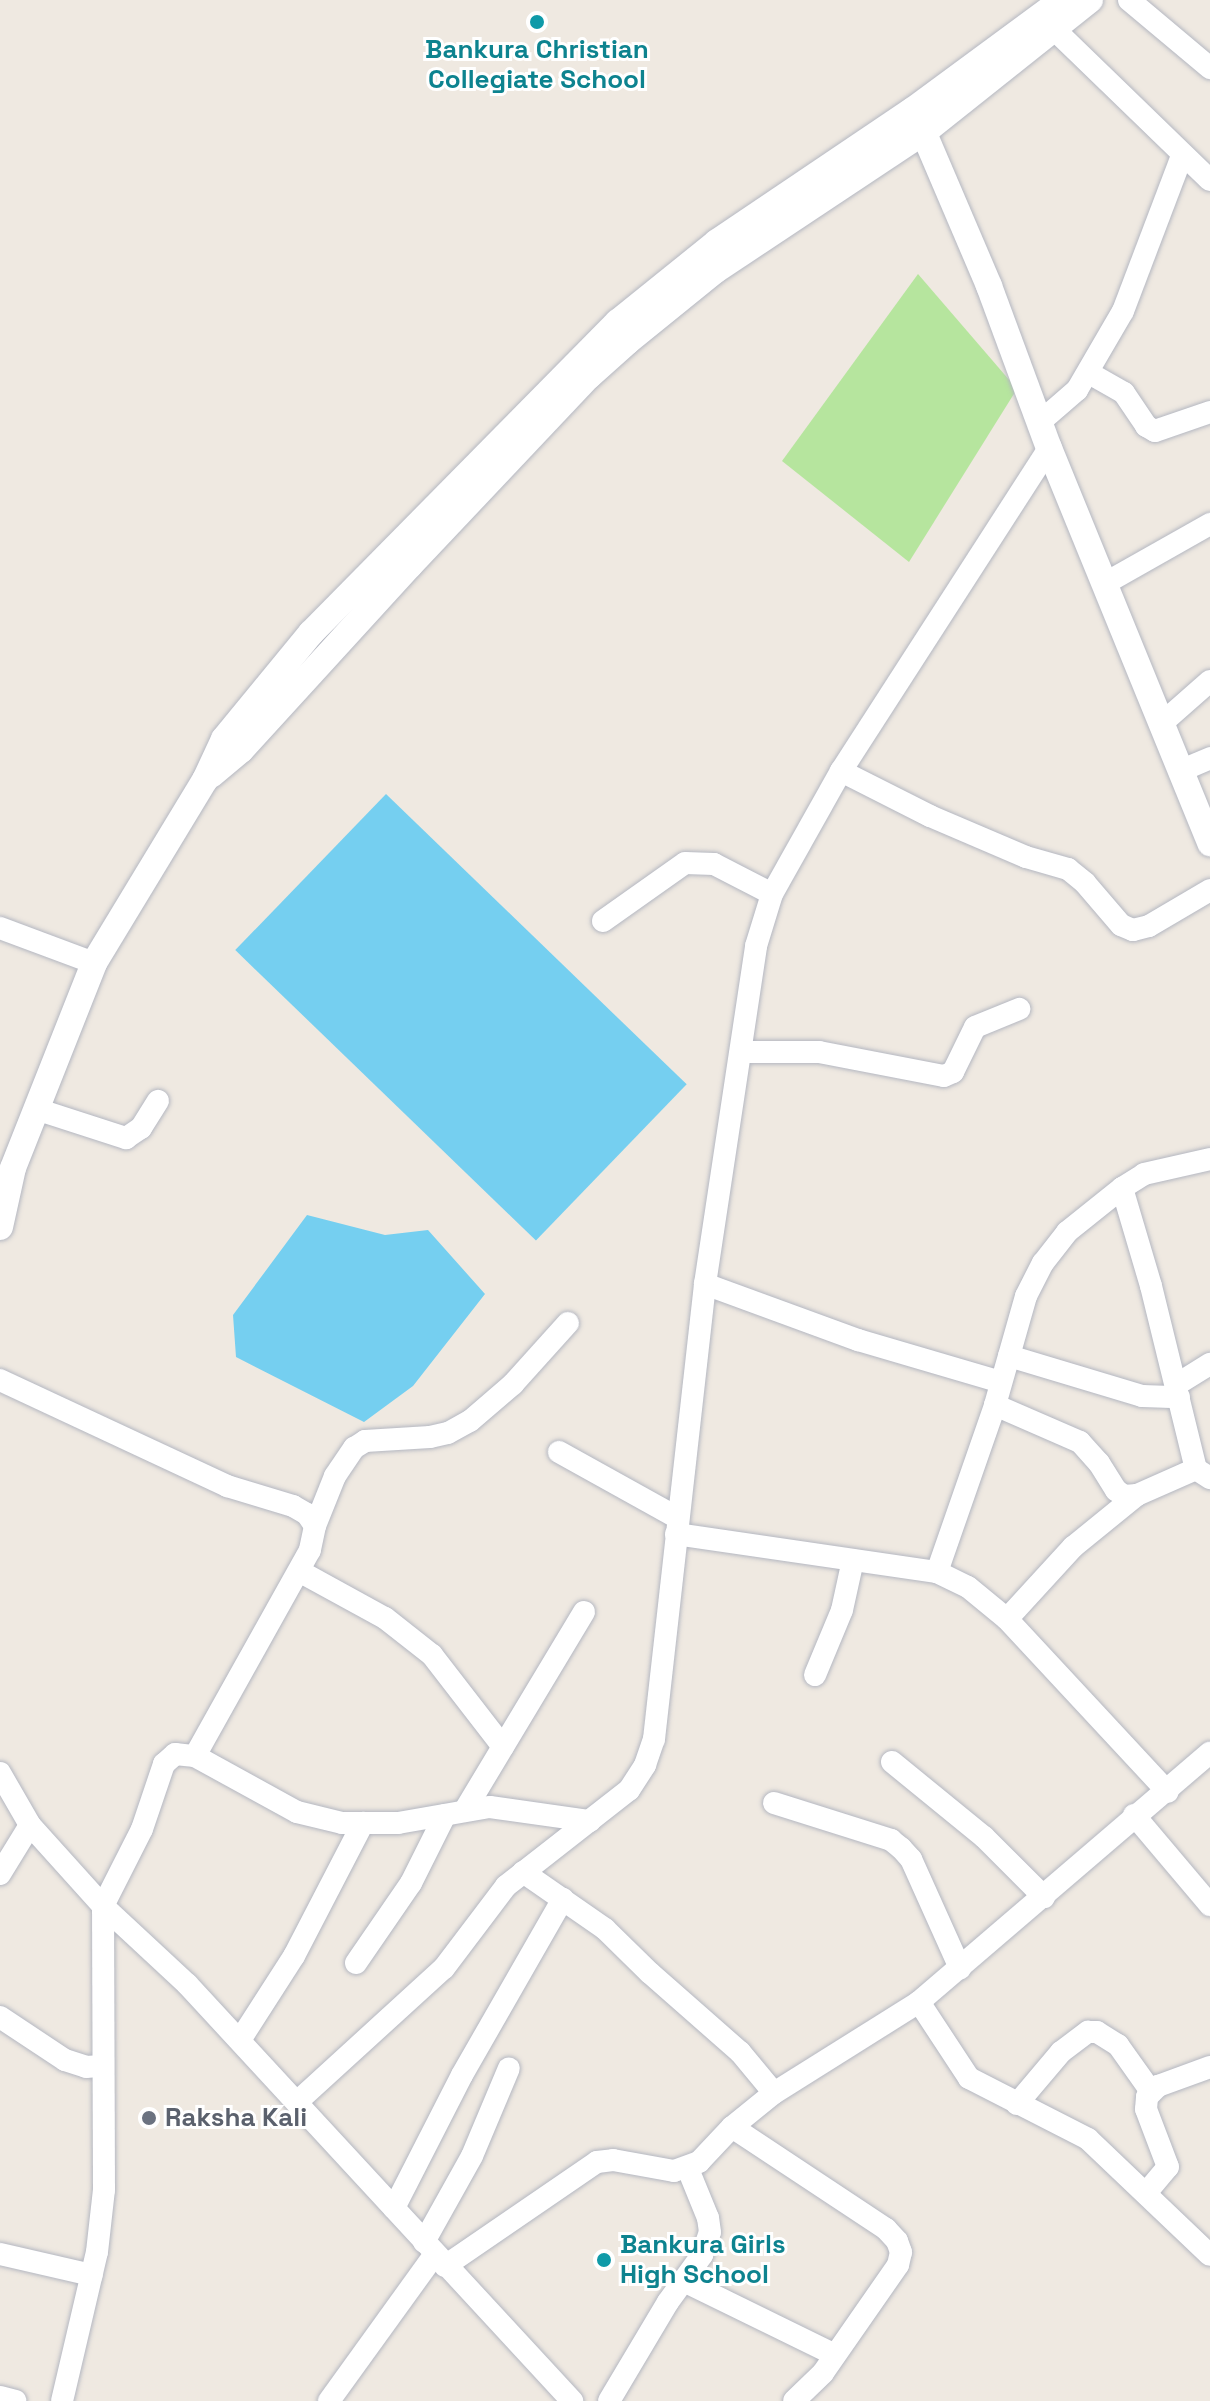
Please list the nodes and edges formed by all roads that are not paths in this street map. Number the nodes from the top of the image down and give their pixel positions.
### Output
1 (1062, 0) edge
2 (1090, 0) edge
3 (1129, 0) edge
4 (1056, 31) junction
5 (1210, 68) edge
6 (919, 121) junction
7 (1182, 156) junction
8 (1210, 180) edge
9 (1089, 373) junction
10 (1210, 412) edge
11 (1040, 422) junction
12 (1049, 448) junction
13 (1210, 524) edge
14 (1104, 584) junction
15 (1210, 681) edge
16 (1161, 724) junction
17 (1210, 758) edge
18 (841, 771) junction
19 (1180, 771) junction
20 (1210, 843) edge
21 (1210, 890) edge
22 (772, 894) junction
23 (603, 921) dead end
24 (0, 928) edge
25 (94, 963) junction
26 (1019, 1009) dead end
27 (742, 1052) junction
28 (158, 1101) dead end
29 (36, 1109) junction
30 (1210, 1159) edge
31 (1122, 1188) junction
32 (0, 1227) edge
33 (705, 1284) junction
34 (568, 1323) dead end
35 (1009, 1356) junction
36 (1210, 1364) edge
37 (0, 1380) edge
38 (1001, 1382) junction
39 (1177, 1391) junction
40 (995, 1405) junction
41 (559, 1452) dead end
42 (1203, 1474) edge
43 (1137, 1495) junction
44 (315, 1526) junction
45 (677, 1526) junction
46 (853, 1560) junction
47 (299, 1571) junction
48 (937, 1572) junction
49 (584, 1612) dead end
50 (1007, 1619) junction
51 (815, 1675) dead end
52 (503, 1747) junction
53 (1210, 1753) edge
54 (195, 1756) junction
55 (892, 1762) dead end
56 (0, 1773) edge
57 (1168, 1792) junction
58 (774, 1803) dead end
59 (455, 1812) junction
60 (1134, 1815) junction
61 (590, 1821) junction
62 (363, 1823) junction
63 (30, 1825) junction
64 (523, 1872) junction
65 (0, 1874) edge
66 (1044, 1897) junction
67 (563, 1899) junction
68 (1210, 1905) edge
69 (103, 1906) junction
70 (356, 1963) dead end
71 (960, 1968) junction
72 (919, 2002) junction
73 (0, 2017) edge
74 (240, 2040) junction
75 (102, 2066) junction
76 (1210, 2067) edge
77 (509, 2068) dead end
78 (1150, 2090) junction
79 (774, 2093) junction
80 (297, 2102) junction
81 (1017, 2104) junction
82 (732, 2127) junction
83 (688, 2169) junction
84 (1146, 2193) junction
85 (394, 2208) junction
86 (0, 2254) edge
87 (435, 2254) junction
88 (1210, 2255) edge
89 (92, 2275) junction
90 (684, 2281) junction
91 (835, 2355) junction
92 (0, 2397) edge
93 (16, 2401) edge
94 (62, 2401) edge
95 (329, 2401) edge
96 (572, 2401) edge
97 (609, 2401) edge
98 (794, 2401) edge

1 - 6 street
2 - 4 street
3 - 5 street
4 - 6 street
4 - 7 street
6 - 11 street
6 - 25 street
7 - 8 street
7 - 9 street
9 - 10 street
9 - 11 street
11 - 12 street
12 - 14 street
12 - 18 street
13 - 14 street
14 - 16 street
15 - 16 street
16 - 19 street
17 - 19 street
18 - 21 street
18 - 22 street
19 - 20 street
22 - 23 street
22 - 27 street
24 - 25 street
25 - 29 street
26 - 27 street
27 - 33 street
28 - 29 street
29 - 32 street
30 - 31 street
31 - 35 street
31 - 39 street
33 - 38 street
33 - 45 street
34 - 44 street
35 - 38 street
35 - 39 street
36 - 39 street
37 - 44 street
38 - 40 street
39 - 42 street
40 - 43 street
40 - 48 street
41 - 45 street
42 - 43 street
43 - 50 street
44 - 47 street
45 - 46 street
45 - 61 street
46 - 48 street
46 - 51 street
47 - 52 street
47 - 54 street
48 - 50 street
49 - 52 street
50 - 57 street
52 - 59 street
53 - 57 street
54 - 62 street
54 - 69 street
55 - 66 street
56 - 63 street
57 - 60 street
58 - 71 street
59 - 61 street
59 - 62 street
59 - 70 street
60 - 66 street
60 - 68 street
61 - 64 street
62 - 74 street
63 - 65 street
63 - 69 street
64 - 67 street
64 - 80 street
66 - 71 street
67 - 79 street
67 - 85 street
69 - 74 street
69 - 75 street
71 - 72 street
72 - 79 street
72 - 81 street
73 - 75 street
74 - 80 street
75 - 89 street
76 - 78 street
77 - 87 street
78 - 81 street
78 - 84 street
79 - 82 street
80 - 85 street
81 - 84 street
82 - 83 street
82 - 91 street
83 - 87 street
83 - 90 street
84 - 88 street
85 - 87 street
86 - 89 street
87 - 95 street
87 - 96 street
89 - 94 street
90 - 91 street
90 - 97 street
91 - 98 street
92 - 93 street

